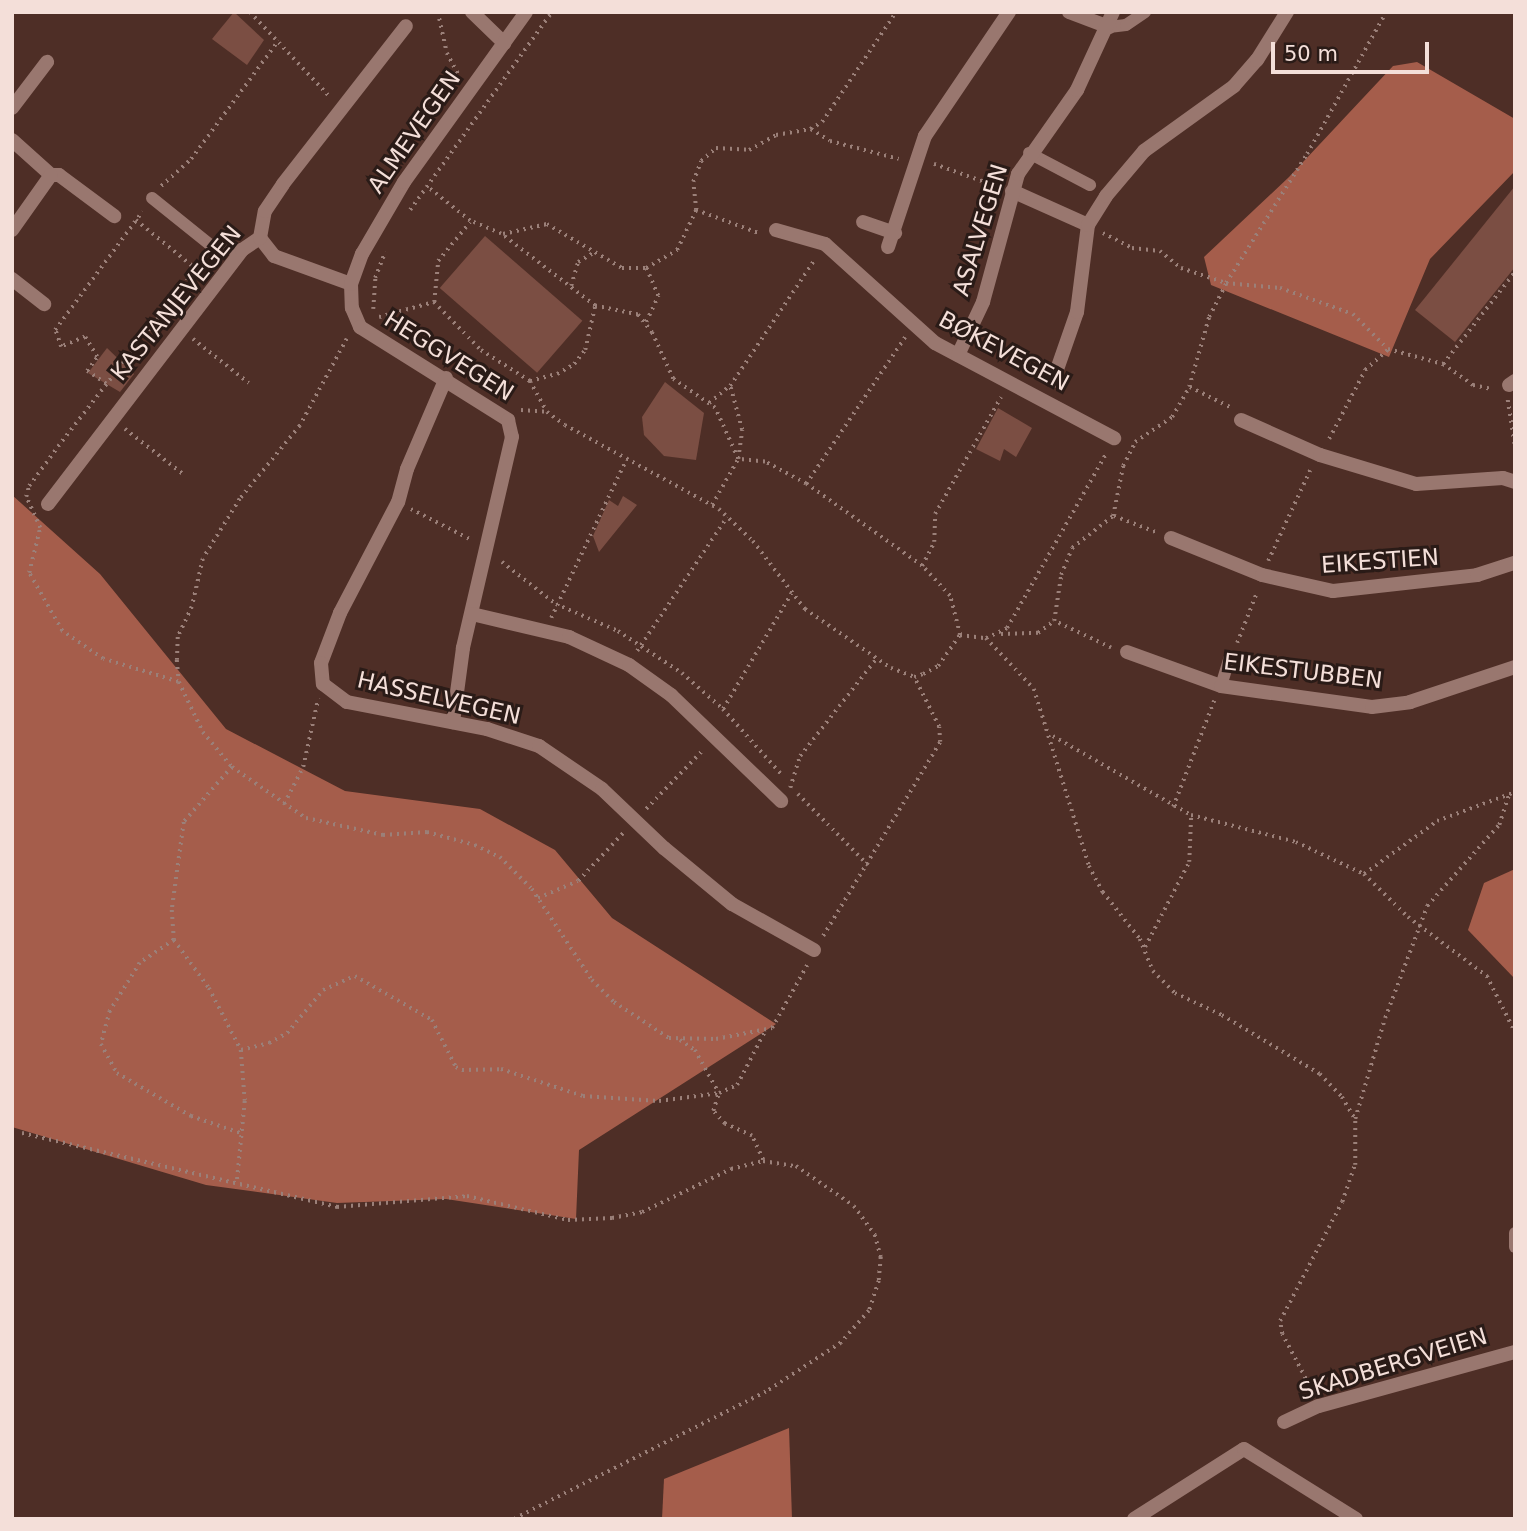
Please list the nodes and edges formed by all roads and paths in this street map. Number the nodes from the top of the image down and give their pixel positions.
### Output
1 (250, 12) edge
2 (438, 12) edge
3 (472, 12) edge
4 (526, 12) edge
5 (552, 12) edge
6 (896, 12) edge
7 (1009, 12) edge
8 (1069, 12) edge
9 (1145, 12) edge
10 (1287, 12) edge
11 (1386, 12) edge
12 (1111, 20) edge
13 (406, 26) dead end
14 (278, 41) junction
15 (504, 43) junction
16 (47, 62) dead end
17 (458, 74) dead end
18 (340, 107) junction
19 (12, 108) edge
20 (12, 140) edge
21 (1029, 153) junction
22 (51, 175) junction
23 (1090, 185) dead end
24 (426, 186) junction
25 (1012, 191) junction
26 (152, 198) junction
27 (696, 210) junction
28 (114, 216) dead end
29 (405, 218) dead end
30 (136, 220) junction
31 (470, 221) junction
32 (863, 222) dead end
33 (1088, 225) junction
34 (12, 230) edge
35 (776, 230) joint
36 (895, 233) junction
37 (501, 234) junction
38 (260, 238) junction
39 (390, 240) dead end
40 (825, 244) junction
41 (213, 247) junction
42 (888, 247) dead end
43 (242, 250) junction
44 (593, 253) junction
45 (646, 268) junction
46 (196, 269) junction
47 (1515, 272) edge
48 (12, 279) edge
49 (1226, 283) junction
50 (351, 284) junction
51 (570, 286) junction
52 (434, 302) junction
53 (44, 304) dead end
54 (595, 306) junction
55 (162, 311) junction
56 (646, 322) junction
57 (912, 326) junction
58 (360, 327) junction
59 (182, 329) junction
60 (1388, 349) junction
61 (958, 355) junction
62 (1443, 364) junction
63 (446, 378) junction
64 (1053, 380) dead end
65 (530, 381) junction
66 (1009, 381) junction
67 (249, 383) dead end
68 (1512, 383) edge
69 (106, 384) junction
70 (730, 386) junction
71 (1189, 387) junction
72 (709, 403) junction
73 (1237, 414) joint
74 (112, 420) junction
75 (1114, 438) joint
76 (1515, 446) edge
77 (1320, 455) junction
78 (738, 459) junction
79 (625, 462) junction
80 (183, 474) dead end
81 (1302, 482) dead end
82 (1515, 482) edge
83 (806, 484) junction
84 (398, 502) junction
85 (48, 504) dead end
86 (712, 505) junction
87 (1113, 516) junction
88 (727, 517) junction
89 (1171, 538) joint
90 (1276, 544) dead end
91 (485, 550) junction
92 (1515, 563) edge
93 (922, 566) junction
94 (791, 594) junction
95 (1256, 595) dead end
96 (472, 614) junction
97 (1054, 621) junction
98 (548, 630) junction
99 (1001, 634) junction
100 (960, 635) junction
101 (986, 638) junction
102 (1237, 643) dead end
103 (1127, 652) joint
104 (1230, 656) dead end
105 (877, 659) junction
106 (629, 665) junction
107 (1515, 667) edge
108 (914, 677) junction
109 (179, 682) junction
110 (323, 684) junction
111 (1221, 686) junction
112 (723, 709) dead end
113 (453, 722) junction
114 (1051, 735) junction
115 (232, 767) junction
116 (1512, 793) edge
117 (781, 801) joint
118 (284, 805) junction
119 (1173, 807) junction
120 (1191, 815) junction
121 (1364, 874) junction
122 (1420, 926) junction
123 (174, 940) junction
124 (1144, 948) junction
125 (814, 950) junction
126 (765, 1031) junction
127 (1515, 1032) edge
128 (679, 1040) junction
129 (241, 1050) junction
130 (719, 1093) junction
131 (1355, 1119) junction
132 (22, 1133) dead end
133 (243, 1134) junction
134 (763, 1161) junction
135 (237, 1183) junction
136 (1515, 1233) edge
137 (1515, 1247) edge
138 (1515, 1352) edge
139 (1319, 1406) junction
140 (1284, 1422) dead end
141 (515, 1519) edge
142 (1134, 1519) edge
143 (1356, 1519) edge

1 - 14 path
2 - 17 path
3 - 15 street
4 - 15 street, ALMEVEGEN
5 - 24 path
6 - 27 path
7 - 36 street
8 - 12 street
9 - 12 lane
10 - 33 street
11 - 49 path
12 - 21 street, ASALVEGEN
13 - 18 street, KASTANJEVEGEN
14 - 18 path
14 - 26 path
15 - 50 street, ALMEVEGEN
16 - 19 street
18 - 38 street, KASTANJEVEGEN
20 - 22 street
21 - 23 lane
21 - 25 street, ASALVEGEN
22 - 28 street
22 - 34 street
24 - 29 path
24 - 31 path
25 - 33 street
25 - 61 street, ASALVEGEN
26 - 30 path
26 - 41 lane
27 - 35 path
27 - 45 path
30 - 46 path
30 - 69 path
31 - 37 path
31 - 52 path
32 - 36 street
33 - 49 path
33 - 64 street
35 - 40 street, BØKEVEGEN
36 - 42 street
37 - 44 path
37 - 51 path
38 - 43 street, KASTANJEVEGEN
38 - 50 street
39 - 52 path
40 - 57 street, BØKEVEGEN
40 - 70 path
41 - 43 lane
41 - 46 path
43 - 59 street, KASTANJEVEGEN
44 - 45 path
44 - 51 path
45 - 56 path
46 - 55 path
47 - 62 path
48 - 53 street
49 - 60 path
49 - 71 path
50 - 58 street, HEGGVEGEN
51 - 54 path
52 - 65 path
54 - 56 path
54 - 65 path
55 - 59 path
55 - 69 path
56 - 72 path
57 - 61 street, BØKEVEGEN
57 - 83 path
58 - 63 street, HEGGVEGEN
58 - 109 path
59 - 67 path
59 - 74 street, KASTANJEVEGEN
60 - 62 path
60 - 77 path
61 - 66 street, BØKEVEGEN
62 - 68 path
63 - 84 street, HASSELVEGEN
63 - 91 street, HEGGVEGEN
65 - 79 path
66 - 75 street, BØKEVEGEN
66 - 93 path
68 - 76 path
69 - 109 path
70 - 72 path
70 - 78 path
71 - 73 path
71 - 87 path
72 - 78 path
73 - 77 street
74 - 80 path
74 - 85 street, KASTANJEVEGEN
75 - 99 path
77 - 82 street
78 - 83 path
78 - 86 path
79 - 86 path
79 - 98 path
81 - 90 path
83 - 93 path
84 - 91 path
84 - 110 street, HASSELVEGEN
86 - 88 path
87 - 89 path
87 - 97 path
88 - 94 path
88 - 106 path
89 - 92 street, EIKESTIEN
91 - 96 street, HEGGVEGEN
93 - 100 path
94 - 105 path
94 - 112 path
95 - 102 path
96 - 98 street
96 - 113 street, HEGGVEGEN
97 - 99 path
97 - 103 path
98 - 106 street
99 - 101 path
100 - 101 path
100 - 108 path
101 - 114 path
103 - 111 street, EIKESTUBBEN
104 - 111 lane
105 - 108 path
105 - 117 path
106 - 117 street
107 - 111 street, EIKESTUBBEN
108 - 125 path
109 - 115 path
110 - 113 street, HASSELVEGEN
110 - 118 path
111 - 119 path
113 - 125 street, HASSELVEGEN
114 - 119 path
114 - 124 path
115 - 118 path
115 - 123 path
116 - 121 path
116 - 122 path
118 - 128 path
119 - 120 path
120 - 121 path
120 - 124 path
121 - 122 path
122 - 127 path
122 - 131 path
123 - 129 path
123 - 133 path
124 - 131 path
125 - 126 path
126 - 128 path
126 - 130 path
128 - 130 path
129 - 130 path
129 - 133 path
130 - 134 path
131 - 139 path
132 - 135 path
133 - 135 path
134 - 135 path
134 - 141 path
136 - 137 lane
138 - 139 street, SKADBERGVEIEN
139 - 140 street, SKADBERGVEIEN
142 - 143 street

